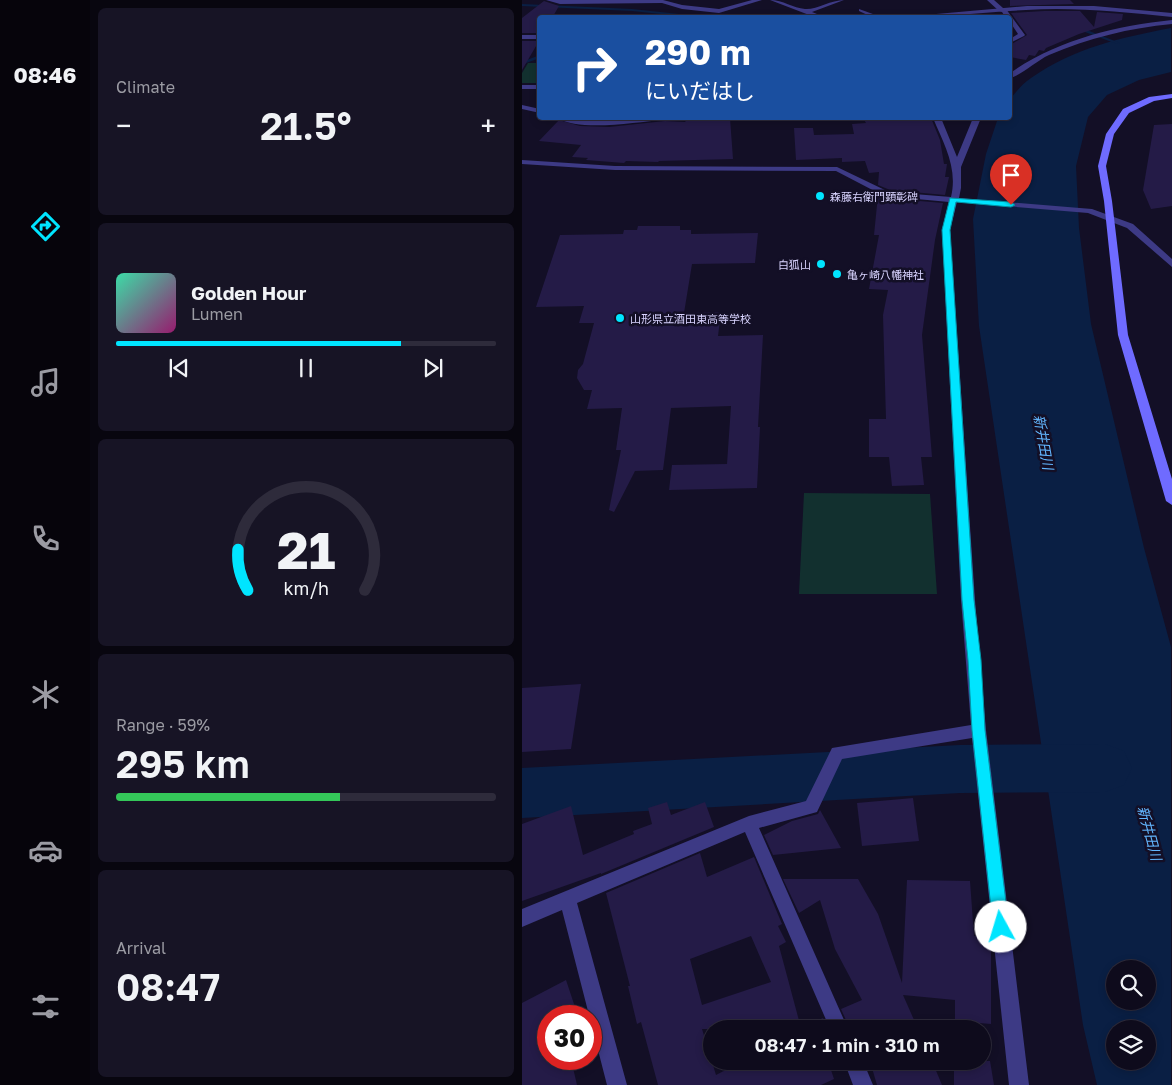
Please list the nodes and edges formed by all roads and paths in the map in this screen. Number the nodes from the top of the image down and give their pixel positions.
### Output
1 (549, 0) edge
2 (758, 0) edge
3 (774, 0) edge
4 (841, 0) edge
5 (990, 0) edge
6 (1086, 0) edge
7 (658, 1) edge
8 (1094, 8) junction
9 (861, 10) dead end
10 (808, 11) junction
11 (1006, 14) junction
12 (1172, 14) edge
13 (817, 15) edge
14 (874, 15) edge
15 (978, 15) edge
16 (1012, 22) edge
17 (1172, 22) edge
18 (522, 37) edge
19 (537, 37) edge
20 (1012, 38) edge
21 (1012, 74) edge
22 (522, 87) edge
23 (537, 87) edge
24 (1172, 96) edge
25 (522, 107) edge
26 (537, 110) edge
27 (570, 120) edge
28 (635, 120) edge
29 (938, 120) edge
30 (976, 120) edge
31 (522, 162) edge
32 (957, 167) junction
33 (953, 200) junction
34 (1110, 217) junction
35 (1172, 264) edge
36 (1172, 502) edge
37 (979, 730) junction
38 (749, 823) junction
39 (568, 899) junction
40 (522, 918) edge
41 (834, 1020) edge
42 (857, 1070) edge
43 (617, 1085) edge
44 (863, 1085) edge
45 (1018, 1085) edge

1 - 7 street
2 - 7 street
3 - 10 street
4 - 10 street
5 - 11 street
6 - 8 street
8 - 11 street
8 - 12 street
9 - 14 street
10 - 13 street
11 - 15 street
16 - 20 street
17 - 21 street
18 - 19 street
22 - 23 street
24 - 34 street
25 - 26 street
27 - 28 street
29 - 32 street
30 - 32 street
31 - 33 street
32 - 33 street
33 - 34 street
33 - 37 street
34 - 35 street
34 - 36 street
37 - 38 street
37 - 45 street
38 - 39 street
38 - 41 street
39 - 40 street
39 - 43 street
42 - 44 street

